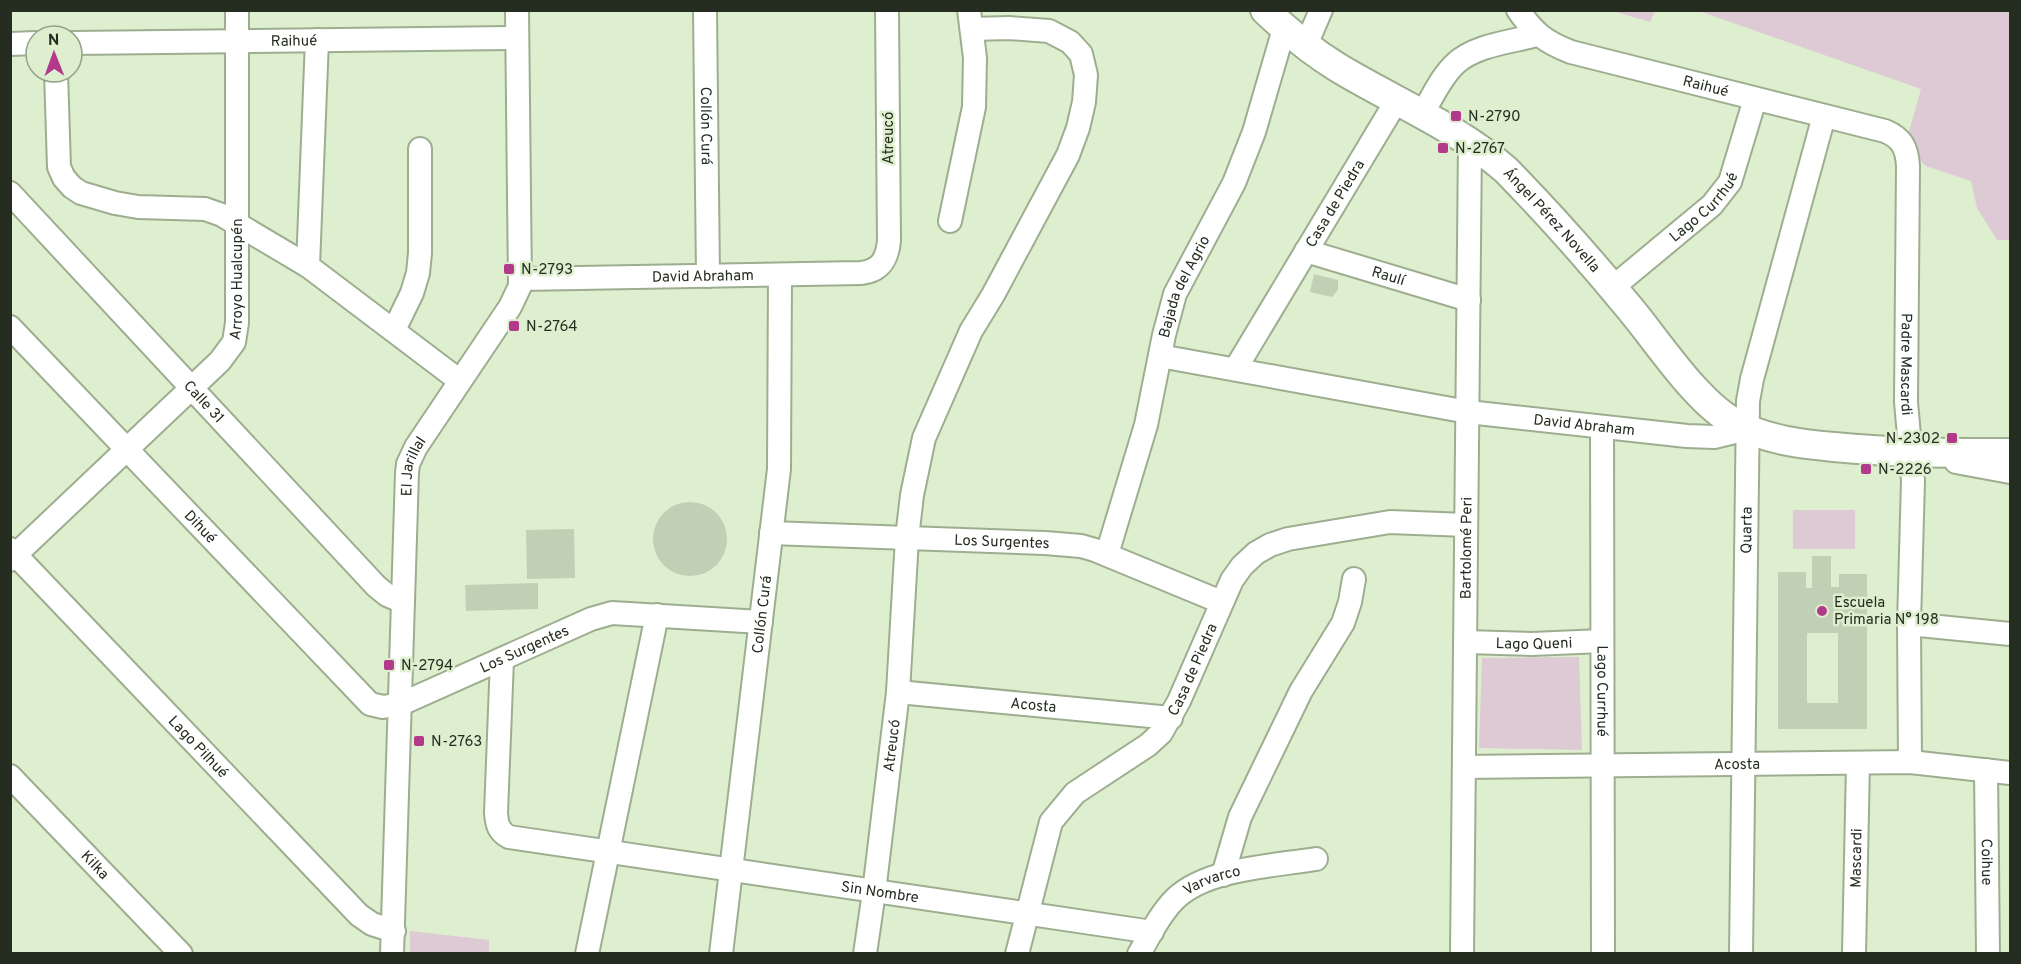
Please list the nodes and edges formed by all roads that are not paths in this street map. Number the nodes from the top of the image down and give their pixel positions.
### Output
1 (237, 10) edge
2 (517, 10) edge
3 (705, 10) edge
4 (887, 10) edge
5 (1321, 10) edge
6 (1518, 10) edge
7 (970, 20) edge
8 (1285, 28) edge
9 (1537, 35) junction
10 (517, 38) junction
11 (317, 40) junction
12 (237, 41) junction
13 (84, 43) edge
14 (56, 84) edge
15 (1755, 99) junction
16 (1397, 100) junction
17 (1422, 114) junction
18 (1824, 116) junction
19 (1470, 143) junction
20 (1905, 146) joint
21 (420, 149) dead end
22 (10, 193) edge
23 (950, 221) dead end
24 (237, 224) junction
25 (1306, 251) junction
26 (883, 264) joint
27 (308, 266) junction
28 (780, 275) junction
29 (708, 276) junction
30 (521, 279) junction
31 (1612, 288) junction
32 (1469, 300) junction
33 (10, 327) edge
34 (394, 330) junction
35 (1160, 356) junction
36 (1236, 368) junction
37 (460, 381) junction
38 (192, 387) junction
39 (1467, 412) junction
40 (1602, 427) junction
41 (1747, 429) junction
42 (127, 450) junction
43 (2010, 453) edge
44 (1912, 454) junction
45 (2010, 472) edge
46 (1466, 525) junction
47 (771, 533) junction
48 (908, 538) junction
49 (12, 554) edge
50 (1107, 554) junction
51 (1354, 579) dead end
52 (403, 602) junction
53 (1221, 602) junction
54 (657, 615) junction
55 (761, 622) junction
56 (1910, 624) junction
57 (2010, 634) edge
58 (1602, 641) junction
59 (1465, 642) junction
60 (502, 659) junction
61 (898, 692) junction
62 (401, 704) junction
63 (1171, 718) junction
64 (1910, 762) junction
65 (1743, 763) junction
66 (1858, 763) junction
67 (1602, 766) junction
68 (1464, 767) junction
69 (1986, 771) junction
70 (2010, 773) edge
71 (10, 776) edge
72 (608, 853) junction
73 (1316, 859) dead end
74 (731, 871) junction
75 (1223, 874) junction
76 (874, 892) junction
77 (1026, 915) junction
78 (394, 931) junction
79 (1152, 932) junction
80 (181, 954) edge
81 (392, 954) edge
82 (587, 954) edge
83 (721, 954) edge
84 (865, 954) edge
85 (1017, 954) edge
86 (1139, 954) edge
87 (1462, 954) edge
88 (1603, 954) edge
89 (1741, 954) edge
90 (1854, 954) edge
91 (1988, 954) edge

1 - 12 street, Arroyo Hualcupén
2 - 10 street, El Jarillal
3 - 29 street, Collón Curá
4 - 26 street, Atreucó
5 - 8 street, Bajada del Agrio
6 - 9 street, Raihué
7 - 23 street
7 - 48 street, Atreucó
8 - 16 main road, Ángel Pérez Novella
8 - 35 street, Bajada del Agrio
9 - 15 street, Raihué
9 - 17 street
10 - 11 street, Raihué
10 - 30 street, El Jarillal
11 - 12 street, Raihué
11 - 27 street
12 - 13 street, Raihué
12 - 24 street, Arroyo Hualcupén
14 - 24 street
15 - 18 street, Raihué
15 - 31 street, Lago Currhué
16 - 17 main road, Ángel Pérez Novella
16 - 25 street, Casa de Piedra
17 - 19 main road, Ángel Pérez Novella
18 - 20 street, Raihué
18 - 41 street, Quarta
19 - 31 main road, Ángel Pérez Novella
19 - 32 street, Bartolomé Peri
20 - 44 street, Padre Mascardi
21 - 34 street
22 - 38 street, Calle 31
24 - 27 street
24 - 38 street, Arroyo Hualcupén
25 - 32 street, Raulí
25 - 36 street, Casa de Piedra
26 - 28 street, David Abraham
27 - 34 street
28 - 29 street, David Abraham
28 - 47 street, Collón Curá
29 - 30 street, David Abraham
30 - 37 street, El Jarillal
31 - 41 main road, Ángel Pérez Novella
32 - 39 street, Bartolomé Peri
33 - 42 street, Dihué
34 - 37 street
35 - 36 street, David Abraham
35 - 50 street, Bajada del Agrio
36 - 39 street, David Abraham
37 - 52 street, El Jarillal
38 - 42 street, Arroyo Hualcupén
38 - 52 street, Calle 31
39 - 40 street, David Abraham
39 - 46 street, Bartolomé Peri
40 - 41 street, David Abraham
40 - 58 street, Lago Currhué
41 - 44 main road
41 - 65 street, Quarta
42 - 49 street, Arroyo Hualcupén
42 - 62 street, Dihué
43 - 44 main road
44 - 45 street
44 - 56 street, Padre Mascardi
46 - 53 street, Casa de Piedra
46 - 59 street, Bartolomé Peri
47 - 48 street, Los Surgentes
47 - 55 street, Collón Curá
48 - 50 street, Los Surgentes
48 - 61 street, Atreucó
49 - 78 street, Lago Pilhué
50 - 53 street, Los Surgentes
51 - 75 street
52 - 62 street, El Jarillal
53 - 63 street, Casa de Piedra
54 - 55 street, Los Surgentes
54 - 60 street, Los Surgentes
54 - 72 street
55 - 74 street, Collón Curá
56 - 57 street
56 - 64 street, Padre Mascardi
58 - 59 street, Lago Queni
58 - 67 street, Lago Currhué
59 - 68 street, Bartolomé Peri
60 - 62 street, Los Surgentes
60 - 72 street, Sin Nombre
61 - 63 street, Acosta
61 - 76 street, Atreucó
62 - 78 street, El Jarillal
63 - 77 street, Casa de Piedra
64 - 66 street, Acosta
64 - 69 street, Acosta
65 - 66 street, Acosta
65 - 67 street, Acosta
65 - 89 street, Quarta
66 - 90 street, Mascardi
67 - 68 street, Acosta
67 - 88 street, Lago Currhué
68 - 87 street, Bartolomé Peri
69 - 70 street, Acosta
69 - 91 street, Coihue
71 - 80 street, Kilka
72 - 74 street, Sin Nombre
72 - 82 street
73 - 75 street, Varvarco
74 - 76 street, Sin Nombre
74 - 83 street, Collón Curá
75 - 79 street, Varvarco
76 - 77 street, Sin Nombre
76 - 84 street, Atreucó
77 - 79 street, Sin Nombre
77 - 85 street, Casa de Piedra
78 - 81 street, El Jarillal
79 - 86 street, Varvarco

